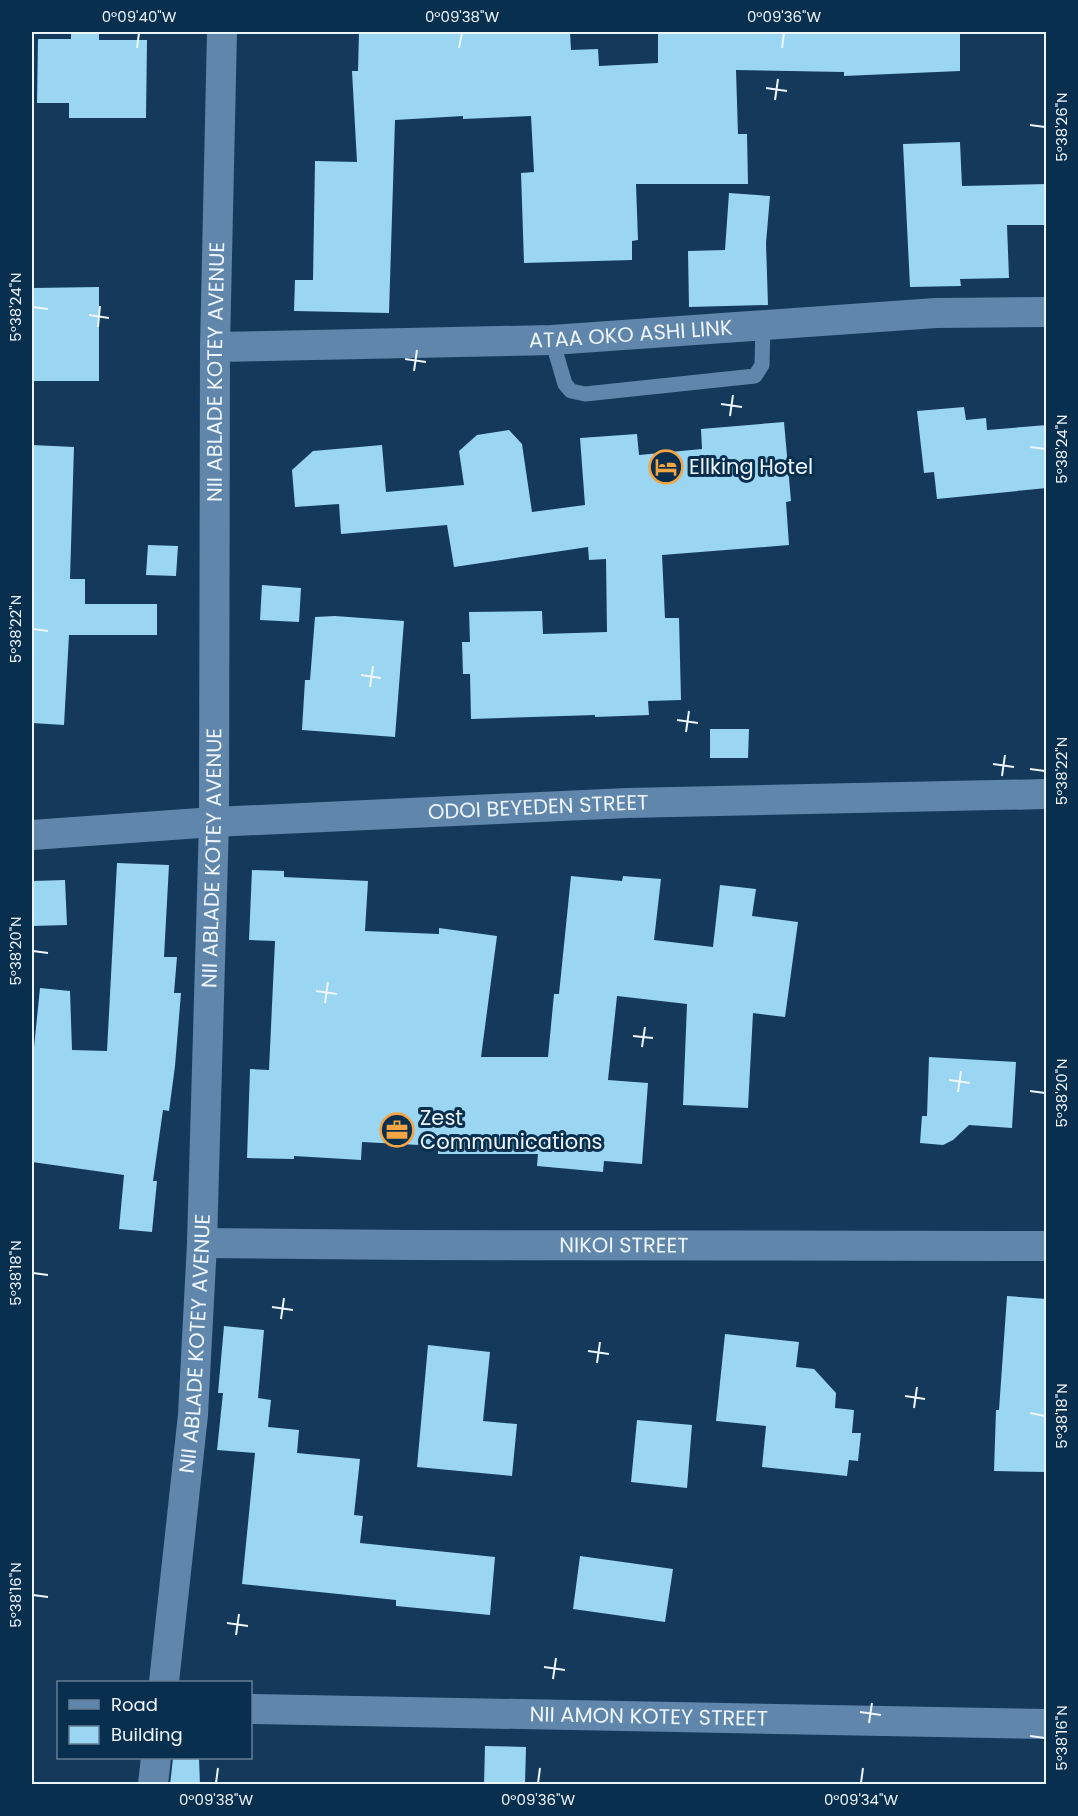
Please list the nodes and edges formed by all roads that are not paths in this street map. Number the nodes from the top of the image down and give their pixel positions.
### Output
1 (222, 32) edge
2 (1047, 312) edge
3 (764, 325) junction
4 (552, 340) junction
5 (215, 347) junction
6 (1047, 794) edge
7 (214, 822) junction
8 (32, 835) edge
9 (202, 1243) junction
10 (1047, 1246) edge
11 (164, 1681) edge
12 (252, 1709) edge
13 (1047, 1724) edge
14 (156, 1759) edge
15 (153, 1785) edge

1 - 5 street, NII ABLADE KOTEY AVENUE
2 - 3 street, ATAA OKO ASHI LINK
3 - 4 street, ATAA OKO ASHI LINK
3 - 4 lane
4 - 5 street, ATAA OKO ASHI LINK
5 - 7 street, NII ABLADE KOTEY AVENUE
6 - 7 street, ODOI BEYEDEN STREET
7 - 8 street, ODOI BEYEDEN STREET
7 - 9 street, NII ABLADE KOTEY AVENUE
9 - 10 street, NIKOI STREET
9 - 11 street, NII ABLADE KOTEY AVENUE
12 - 13 street, NII AMON KOTEY STREET
14 - 15 street

